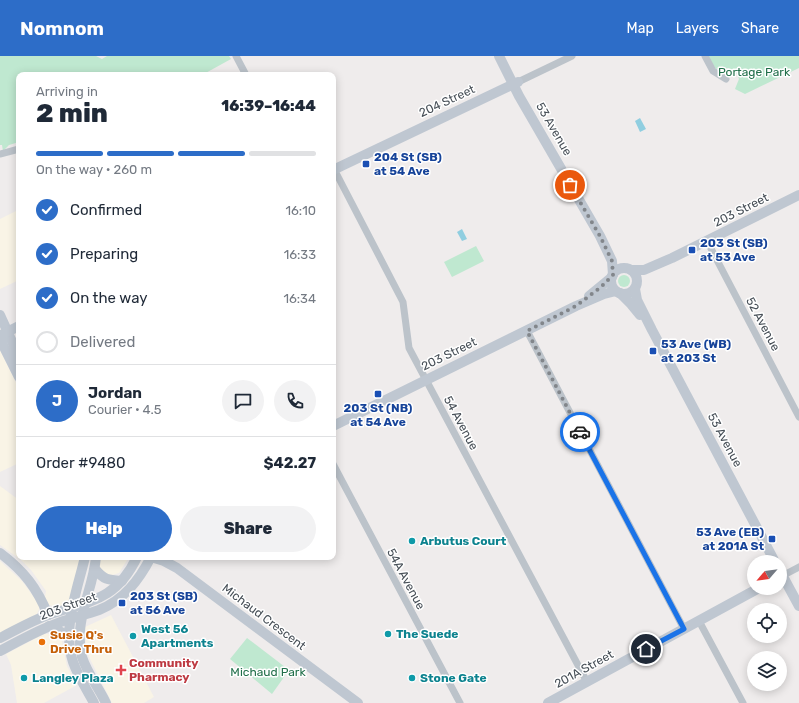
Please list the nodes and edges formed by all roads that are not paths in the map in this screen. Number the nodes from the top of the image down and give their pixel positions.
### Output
1 (236, 56) edge
2 (499, 56) edge
3 (504, 56) edge
4 (572, 56) edge
5 (705, 56) edge
6 (244, 72) edge
7 (726, 79) dead end
8 (516, 83) junction
9 (539, 128) junction
10 (16, 150) edge
11 (0, 154) edge
12 (336, 168) edge
13 (336, 175) edge
14 (799, 195) edge
15 (600, 236) junction
16 (707, 241) junction
17 (672, 258) junction
18 (630, 270) junction
19 (613, 276) junction
20 (636, 287) junction
21 (618, 292) junction
22 (576, 306) junction
23 (0, 315) edge
24 (16, 328) edge
25 (652, 330) junction
26 (527, 331) junction
27 (2, 335) edge
28 (16, 353) edge
29 (16, 371) edge
30 (426, 380) junction
31 (799, 417) edge
32 (336, 425) edge
33 (336, 470) edge
34 (0, 553) edge
35 (771, 555) edge
36 (84, 560) edge
37 (96, 560) edge
38 (136, 560) edge
39 (149, 560) edge
40 (161, 560) edge
41 (799, 567) edge
42 (95, 569) junction
43 (787, 572) edge
44 (122, 581) junction
45 (787, 585) edge
46 (747, 595) edge
47 (84, 604) junction
48 (799, 606) edge
49 (73, 607) junction
50 (48, 615) junction
51 (82, 616) junction
52 (70, 619) junction
53 (699, 621) junction
54 (49, 626) junction
55 (684, 629) junction
56 (69, 636) junction
57 (0, 638) edge
58 (0, 651) edge
59 (587, 682) junction
60 (94, 703) edge
61 (106, 703) edge
62 (358, 703) edge
63 (460, 703) edge
64 (548, 703) edge
65 (743, 703) edge

1 - 6 street
2 - 8 street, 53 Avenue
3 - 8 street, 53 Avenue
4 - 8 street, 204 Street
5 - 7 street
8 - 9 street, 53 Avenue
8 - 9 street, 53 Avenue
8 - 12 street, 204 Street
9 - 15 street, 53 Avenue
10 - 11 street
13 - 30 street, 54 Avenue
14 - 16 street, 203 Street
15 - 18 street, 53 Avenue
15 - 19 street, 53 Avenue
16 - 17 street, 203 Street
16 - 31 street, 52 Avenue
17 - 18 street, 203 Street
17 - 20 street, 203 Street
18 - 19 street
18 - 20 street
19 - 21 street
19 - 22 street, 203 Street
20 - 21 street
20 - 25 street, 53 Avenue
21 - 22 street, 203 Street
21 - 25 street, 53 Avenue
22 - 26 street, 203 Street
23 - 27 street
24 - 27 street
25 - 35 street, 53 Avenue
26 - 30 street, 203 Street
26 - 55 street
27 - 28 street
27 - 29 street
30 - 32 street, 203 Street
30 - 59 street, 54 Avenue
33 - 63 street, 54A Avenue
34 - 50 street
36 - 49 street
37 - 42 street
38 - 44 street, 203 Street
39 - 51 street, 203 Street
40 - 62 street, Michaud Crescent
41 - 43 street
42 - 44 street
42 - 47 street
44 - 47 street, 203 Street
45 - 48 street
46 - 53 street, 201A Street
47 - 49 street, 203 Street
47 - 51 street
49 - 50 street, 203 Street
49 - 52 street
50 - 57 street, 203 Street
51 - 52 street, 203 Street
51 - 61 street
52 - 54 street, 203 Street
52 - 56 street
53 - 55 street, 201A Street
53 - 65 street
54 - 56 street
54 - 58 street, 203 Street
55 - 59 street, 201A Street
56 - 60 street
59 - 64 street, 201A Street

